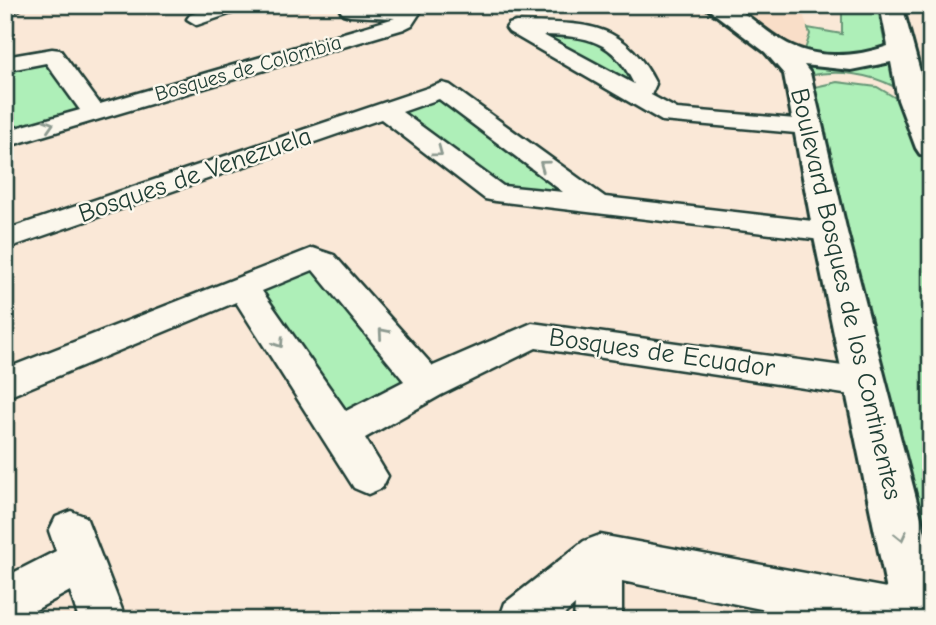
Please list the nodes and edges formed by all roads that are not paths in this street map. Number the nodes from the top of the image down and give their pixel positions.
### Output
1 (13, 5) edge
2 (237, 5) edge
3 (891, 5) edge
4 (713, 6) edge
5 (5, 7) edge
6 (190, 12) edge
7 (409, 14) edge
8 (212, 36) dead end
9 (353, 38) junction
10 (774, 47) junction
11 (898, 51) junction
12 (5, 64) edge
13 (800, 90) junction
14 (638, 97) junction
15 (919, 104) edge
16 (384, 110) junction
17 (93, 111) junction
18 (807, 127) junction
19 (5, 139) edge
20 (931, 148) edge
21 (599, 206) junction
22 (830, 232) junction
23 (5, 240) edge
24 (242, 286) junction
25 (864, 383) junction
26 (5, 384) edge
27 (428, 385) junction
28 (338, 434) junction
29 (368, 476) dead end
30 (600, 556) junction
31 (5, 602) edge
32 (920, 618) edge
33 (103, 620) edge
34 (522, 620) edge
35 (598, 620) edge

1 - 5 street
2 - 6 street
3 - 11 street
4 - 10 street, Boulevard Bosques de los Continentes
6 - 8 street
7 - 9 street, Bosques de Colombia
7 - 9 street
9 - 17 street, Bosques de Colombia
10 - 11 street
10 - 13 street, Boulevard Bosques de los Continentes
11 - 15 street
12 - 17 street
13 - 15 street
13 - 18 street, Boulevard Bosques de los Continentes
14 - 14 street
14 - 18 street
15 - 20 street
16 -> 21 street
21 -> 16 street, Bosques de Venezuela
16 - 23 street, Bosques de Venezuela
19 -> 17 street, Bosques de Colombia
18 - 22 street, Boulevard Bosques de los Continentes
21 - 22 street
22 - 25 street, Boulevard Bosques de los Continentes
24 - 26 street
27 -> 24 street
24 -> 28 street
25 - 27 street, Bosques de Ecuador
25 -> 32 street, Boulevard Bosques de los Continentes
27 - 28 street, Bosques de Ecuador
28 - 29 street
30 - 32 street
30 - 34 street
30 - 35 street
31 - 33 street

